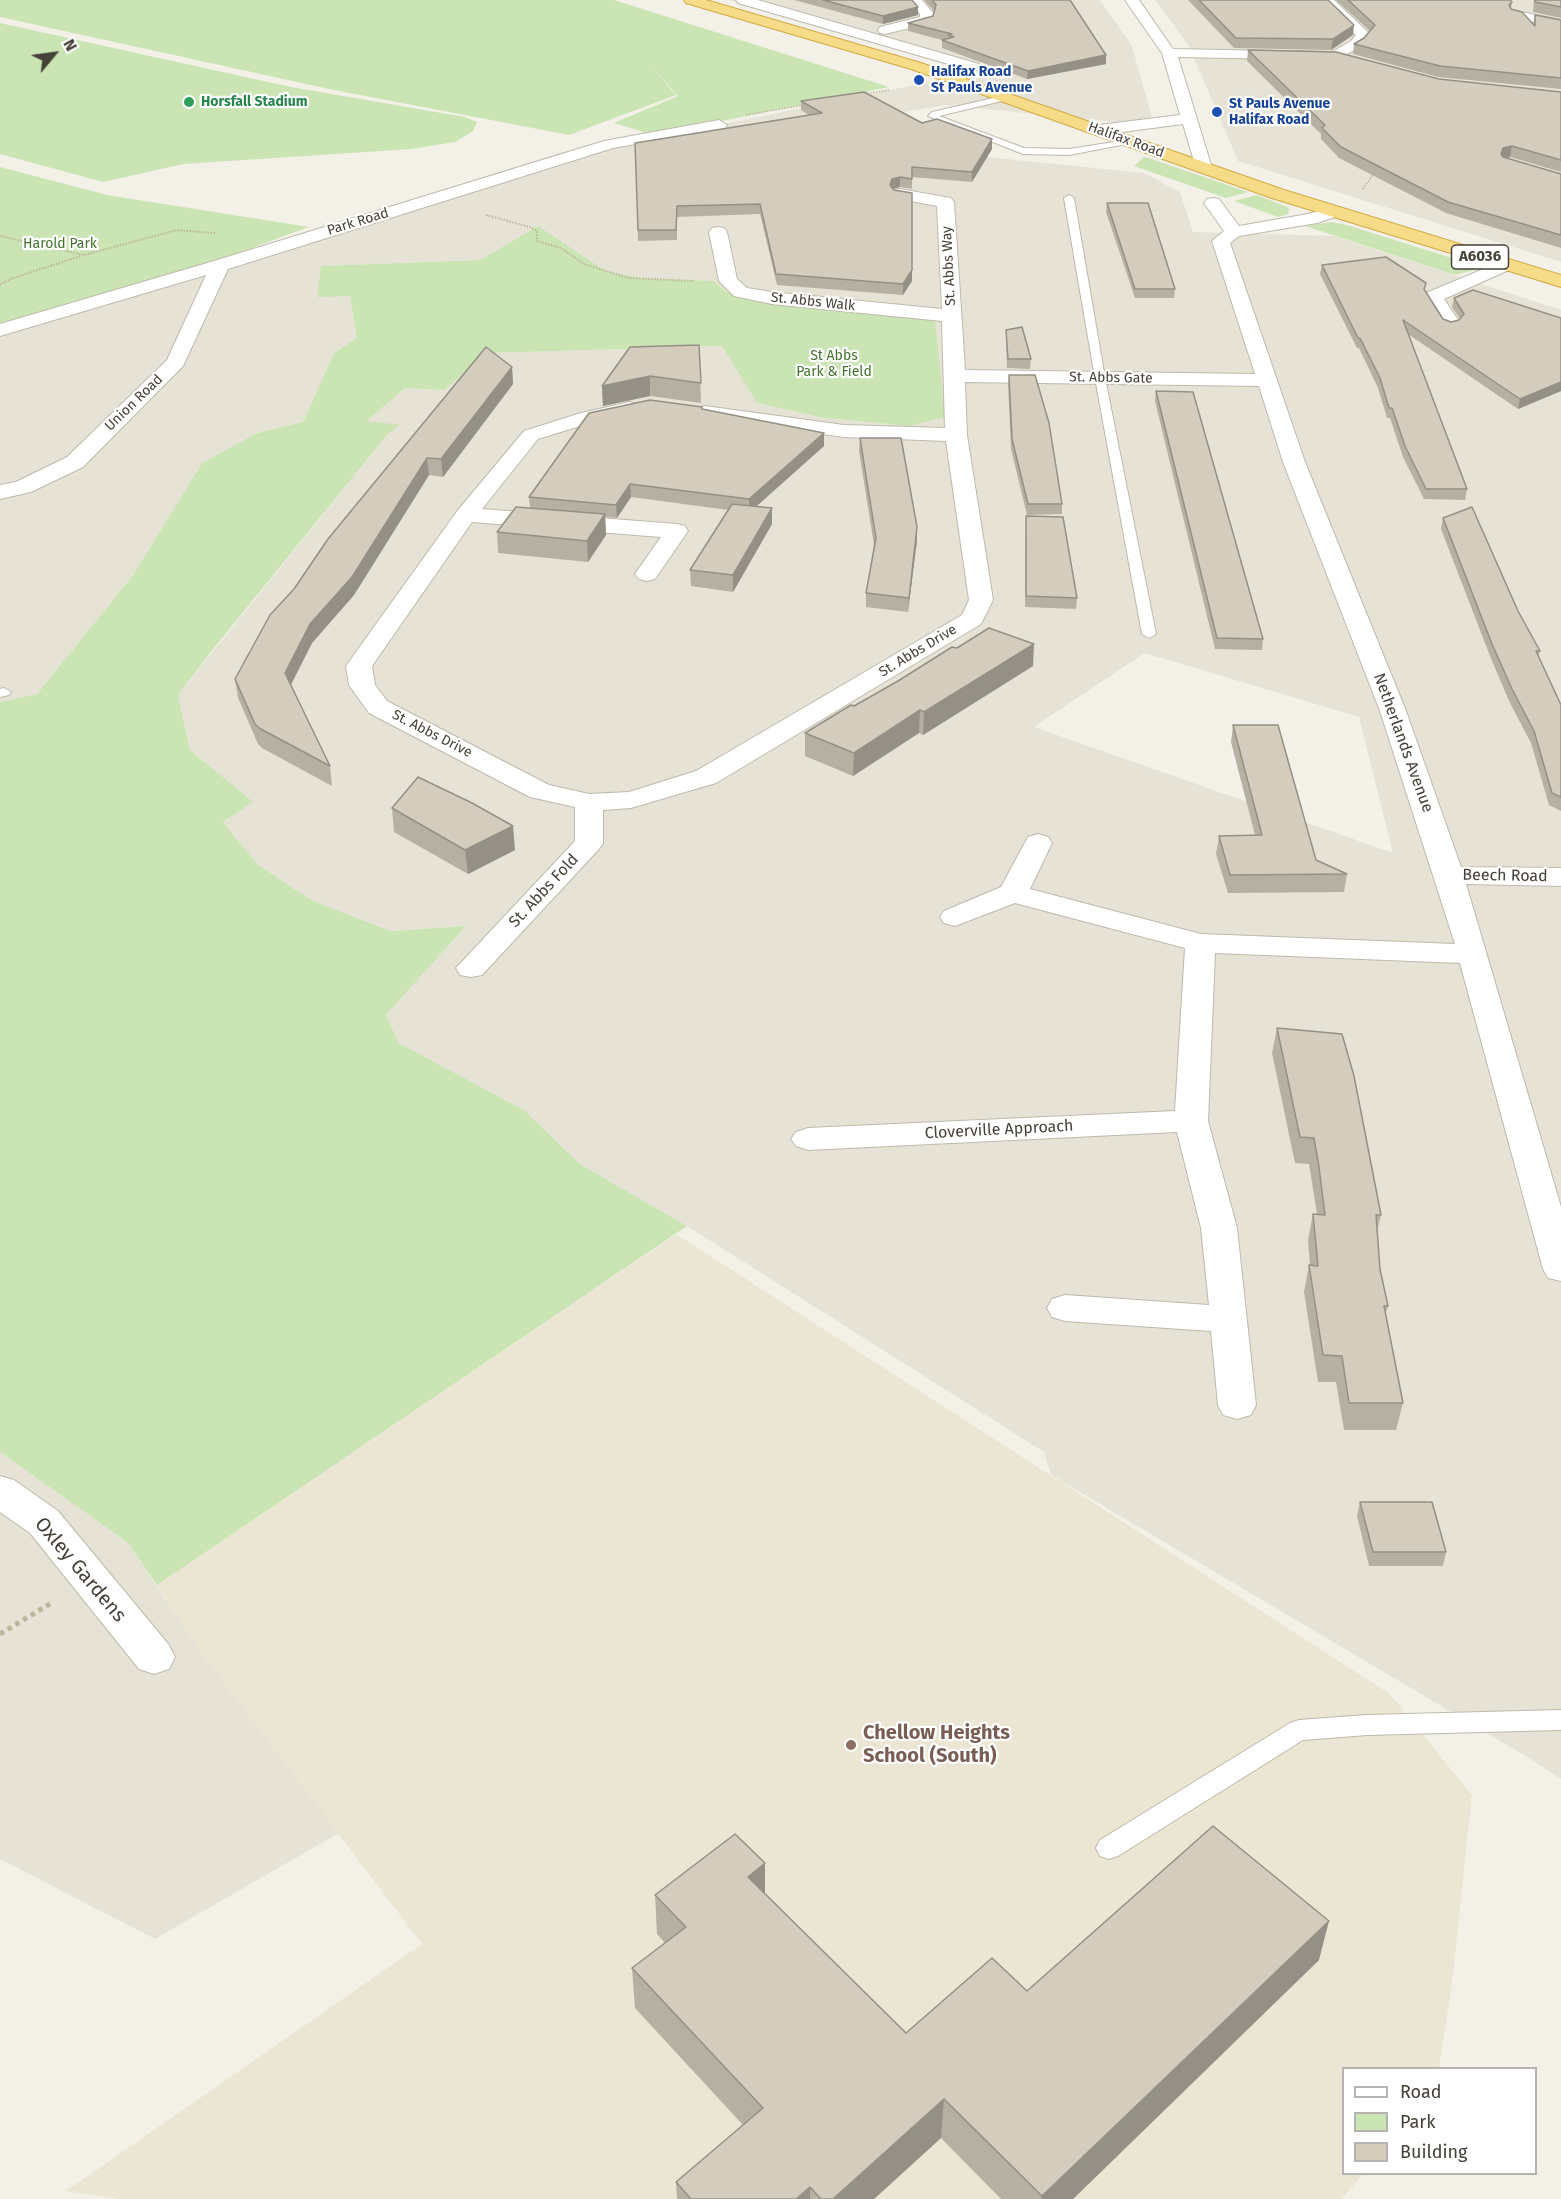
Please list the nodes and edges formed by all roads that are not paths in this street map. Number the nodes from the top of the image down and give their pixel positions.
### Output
1 (691, 0) edge
2 (743, 0) edge
3 (915, 0) edge
4 (1132, 0) edge
5 (1326, 0) edge
6 (1516, 15) edge
7 (817, 21) junction
8 (1561, 24) edge
9 (785, 28) junction
10 (866, 34) junction
11 (1169, 52) junction
12 (1335, 56) junction
13 (1358, 62) edge
14 (974, 67) dead end
15 (1007, 97) junction
16 (1188, 119) junction
17 (719, 125) road end
18 (1100, 130) junction
19 (1132, 142) junction
20 (1204, 168) junction
21 (900, 194) edge
22 (1069, 198) dead end
23 (1213, 203) dead end
24 (1339, 214) junction
25 (718, 232) dead end
26 (1234, 232) junction
27 (220, 265) junction
28 (1505, 265) junction
29 (1561, 281) edge
30 (952, 316) junction
31 (1450, 323) edge
32 (0, 330) edge
33 (956, 376) junction
34 (1100, 378) junction
35 (1268, 380) junction
36 (650, 404) edge
37 (684, 409) edge
38 (956, 435) junction
39 (0, 492) edge
40 (466, 515) junction
41 (647, 573) dead end
42 (1149, 634) dead end
43 (589, 802) junction
44 (1038, 843) dead end
45 (1449, 875) junction
46 (1561, 877) edge
47 (1013, 893) junction
48 (955, 917) dead end
49 (1200, 943) junction
50 (1473, 954) junction
51 (471, 969) dead end
52 (1191, 1121) junction
53 (808, 1139) dead end
54 (1561, 1269) edge
55 (1065, 1308) dead end
56 (1228, 1319) junction
57 (1237, 1405) dead end
58 (0, 1491) edge
59 (154, 1658) dead end
60 (1561, 1720) edge
61 (1108, 1848) dead end

1 - 9 highway, Halifax Road / A6036
2 - 7 street
3 - 10 street
4 - 11 street
5 - 12 street
6 - 8 street
7 - 9 street
7 - 10 street
9 - 15 highway, Halifax Road / A6036
10 - 14 street
11 - 12 street
11 - 16 street
12 - 13 street
15 - 18 highway, Halifax Road / A6036
15 - 19 lane
16 - 18 street
16 - 20 street
17 - 27 street, Park Road
18 - 19 highway, Halifax Road / A6036
19 - 20 highway, Halifax Road / A6036
20 - 24 highway, Halifax Road / A6036
21 - 30 street, St. Abbs Way
22 - 34 lane
23 - 26 street
24 - 26 street
24 - 28 highway, Halifax Road / A6036
25 - 30 street, St. Abbs Walk
26 - 35 street, Netherlands Avenue
27 - 32 street, Park Road
27 - 39 street, Union Road
28 - 29 highway, Halifax Road / A6036
28 - 31 street
30 - 33 street, St. Abbs Way
33 - 34 street, St. Abbs Gate
33 - 38 street, St. Abbs Drive
34 - 35 street, St. Abbs Gate
34 - 42 lane
35 - 45 street, Netherlands Avenue
36 - 40 street, St. Abbs Drive
37 - 38 street
38 - 43 street, St. Abbs Drive
40 - 41 street
40 - 43 street, St. Abbs Drive
43 - 51 street, St. Abbs Fold
44 - 47 street
45 - 46 street, Beech Road
45 - 50 street, Netherlands Avenue
47 - 48 street
47 - 49 street
49 - 50 street
49 - 52 street
50 - 54 street, Netherlands Avenue
52 - 53 street, Cloverville Approach
52 - 56 street
55 - 56 street
56 - 57 street
58 - 59 street, Oxley Gardens
60 - 61 lane

